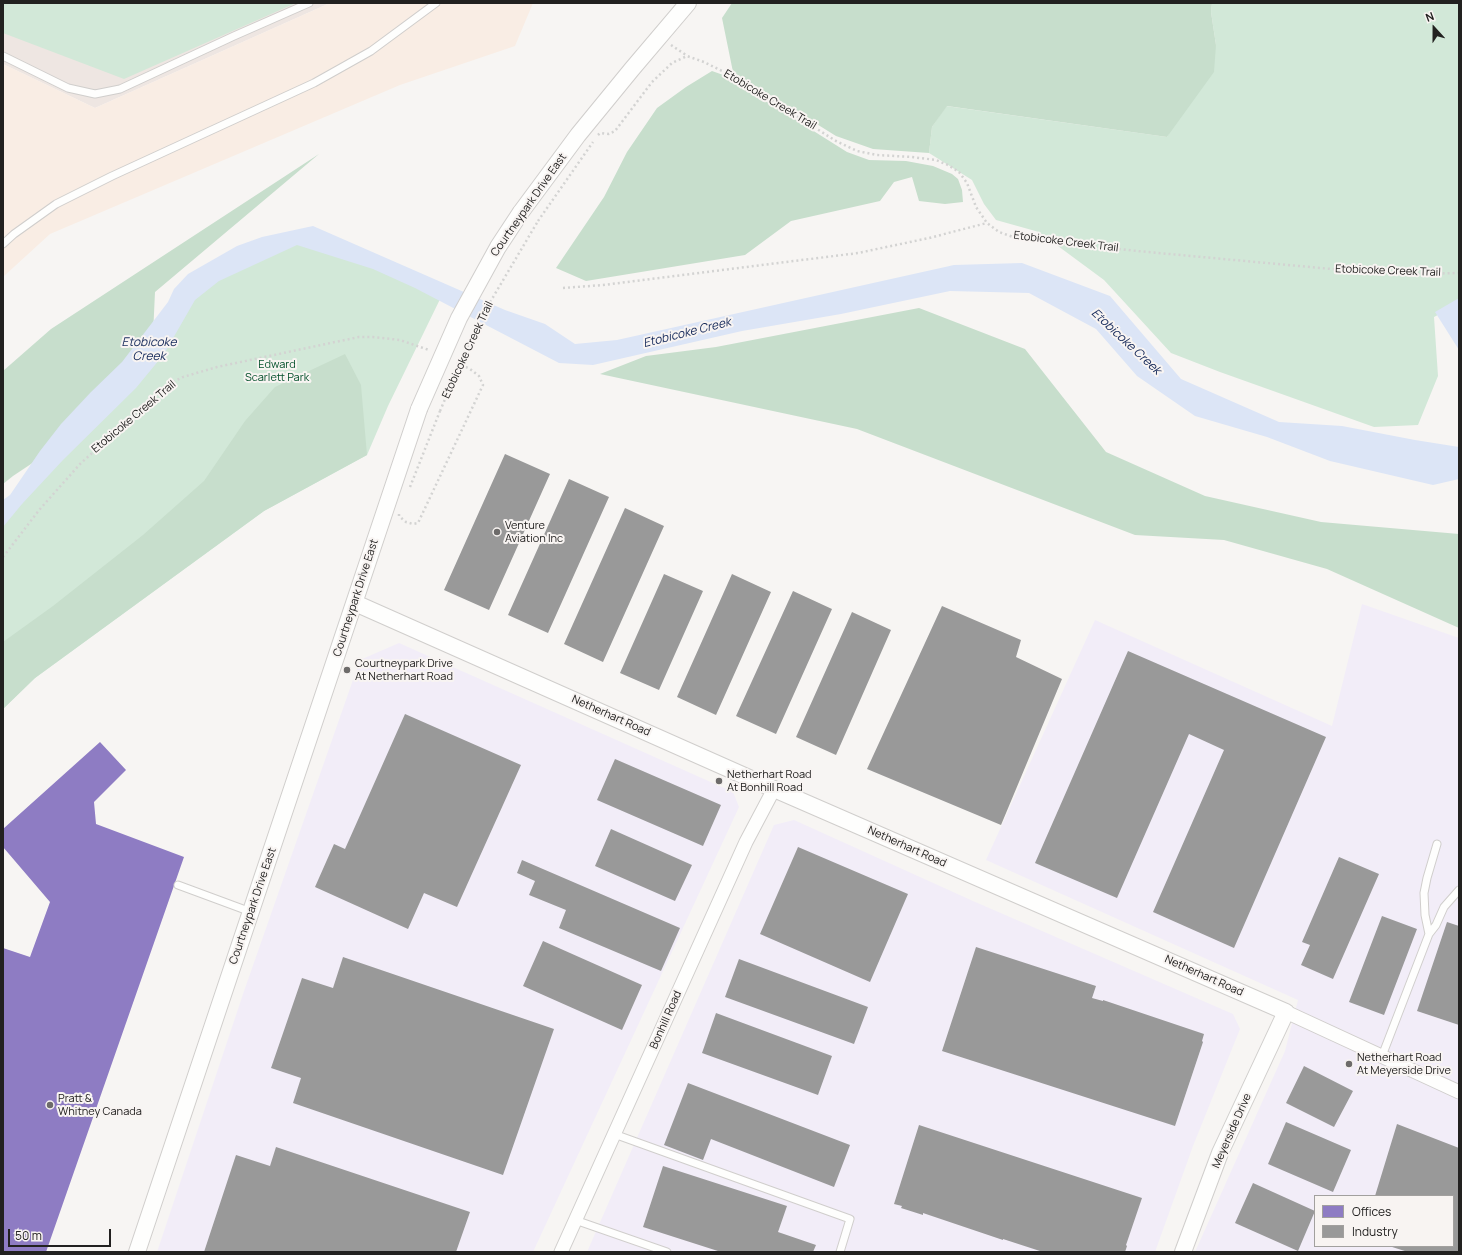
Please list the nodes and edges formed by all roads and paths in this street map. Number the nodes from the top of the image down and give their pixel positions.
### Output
1 (309, 3) edge
2 (436, 3) edge
3 (688, 3) edge
4 (659, 37) junction
5 (3, 56) edge
6 (687, 56) junction
7 (987, 223) junction
8 (3, 244) edge
9 (1459, 272) edge
10 (563, 288) dead end
11 (426, 349) dead end
12 (470, 369) dead end
13 (410, 488) dead end
14 (401, 509) dead end
15 (3, 557) edge
16 (355, 603) junction
17 (774, 789) junction
18 (1437, 844) dead end
19 (178, 885) dead end
20 (1459, 890) edge
21 (251, 912) junction
22 (1429, 934) junction
23 (1286, 1012) junction
24 (1382, 1056) junction
25 (1459, 1092) edge
26 (614, 1134) junction
27 (575, 1220) junction
28 (137, 1252) edge
29 (561, 1252) edge
30 (667, 1252) edge
31 (840, 1252) edge
32 (1183, 1252) edge

1 - 5 lane
2 - 8 lane
3 - 4 street, Courtneypark Drive East
4 - 6 path, Etobicoke Creek Trail
4 - 16 street, Courtneypark Drive East, bridge
6 - 7 path, Etobicoke Creek Trail
6 - 13 path, Etobicoke Creek Trail, bridge
7 - 9 path, Etobicoke Creek Trail
7 - 10 path
11 - 15 path, Etobicoke Creek Trail
12 - 14 path, Etobicoke Creek Trail
16 - 17 street, Netherhart Road
16 - 21 street, Courtneypark Drive East
17 - 23 street, Netherhart Road
17 - 26 street, Bonhill Road
18 - 22 lane
19 - 21 lane
20 - 22 lane
21 - 28 street, Courtneypark Drive East
22 - 24 lane
23 - 24 street, Netherhart Road
23 - 32 street, Meyerside Drive
24 - 25 street, Netherhart Road
26 - 27 street, Bonhill Road
26 - 31 lane
27 - 29 street, Bonhill Road
27 - 30 lane

